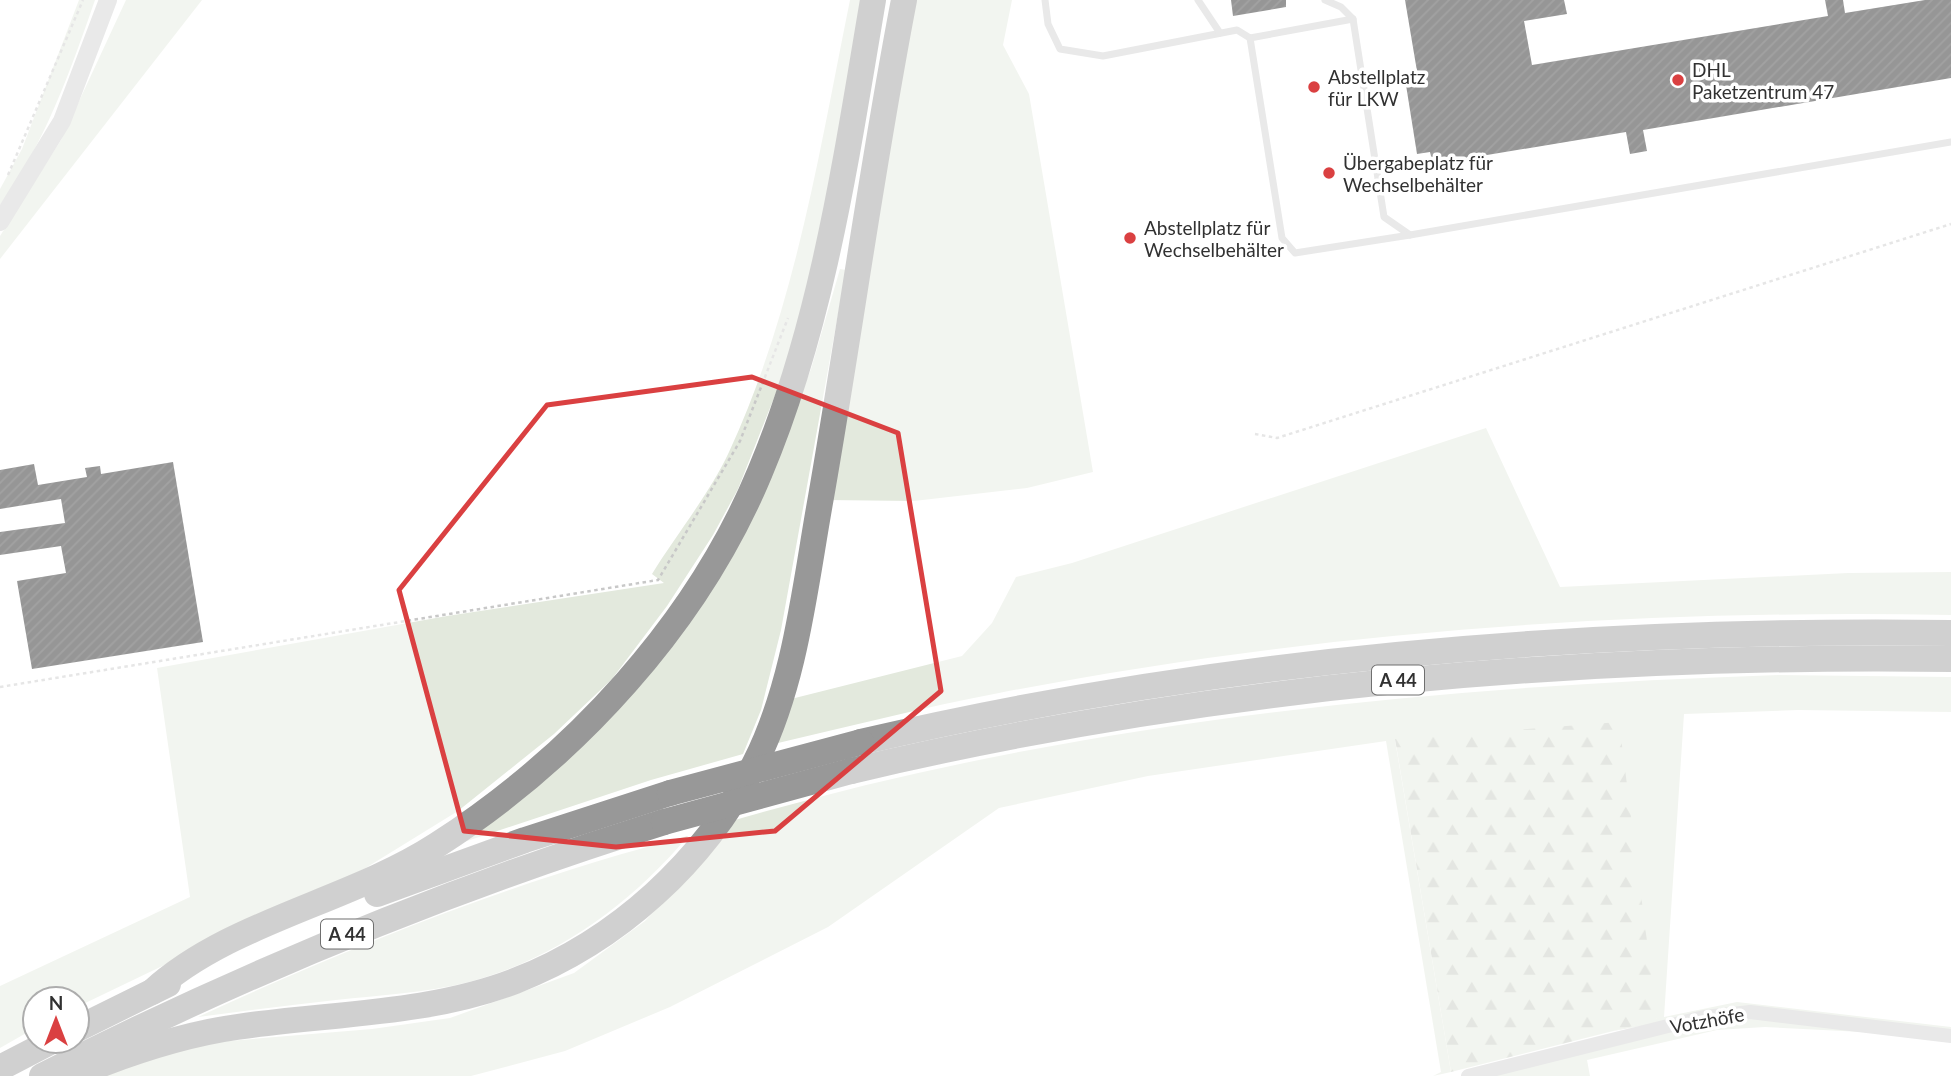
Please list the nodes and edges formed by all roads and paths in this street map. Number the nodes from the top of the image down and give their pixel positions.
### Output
1 (83, 0) edge
2 (108, 0) edge
3 (873, 0) edge
4 (904, 0) edge
5 (1045, 0) edge
6 (1198, 0) edge
7 (1325, 0) edge
8 (1353, 19) junction
9 (1220, 33) junction
10 (1250, 38) junction
11 (1951, 142) edge
12 (5, 182) dead end
13 (0, 222) edge
14 (1951, 224) edge
15 (1410, 235) junction
16 (792, 308) dead end
17 (1255, 434) dead end
18 (1951, 633) edge
19 (1951, 659) edge
20 (0, 687) edge
21 (152, 992) junction
22 (91, 1022) edge
23 (1951, 1036) edge
24 (25, 1055) edge
25 (0, 1068) edge
26 (41, 1076) edge
27 (72, 1076) edge
28 (1468, 1076) edge

1 - 12 path
2 - 13 street
3 - 21 highway
4 - 27 highway
5 - 9 lane
6 - 9 lane
7 - 8 lane
8 - 10 lane
8 - 15 lane
9 - 10 lane
10 - 15 lane
11 - 15 lane
14 - 17 path
16 - 20 path
18 - 21 highway, A 44, bridge
19 - 26 highway, A 44, bridge
21 - 22 highway, A 44
23 - 28 street, Votzhöfe
24 - 25 highway

